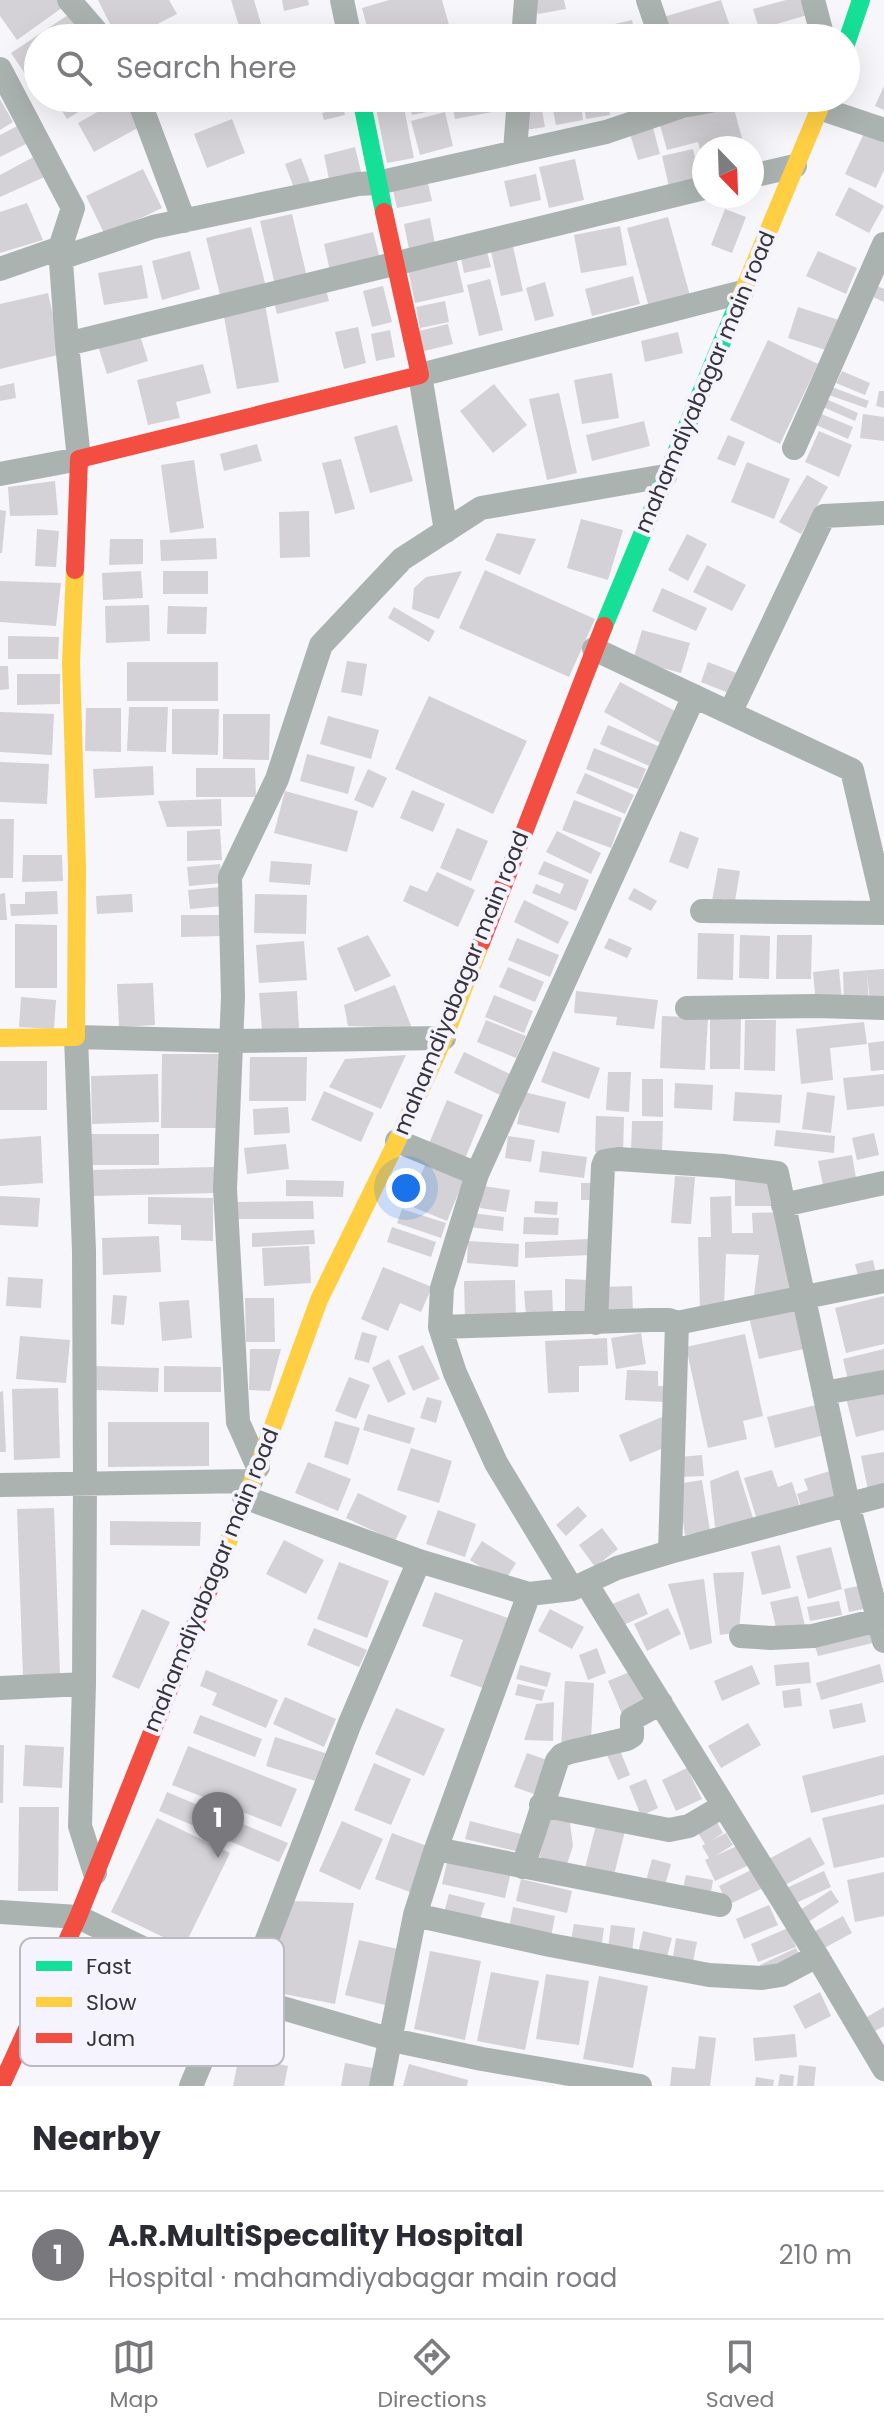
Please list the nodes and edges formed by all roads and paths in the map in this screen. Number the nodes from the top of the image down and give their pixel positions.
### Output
1 (69, 0) edge
2 (342, 0) edge
3 (526, 0) edge
4 (648, 0) edge
5 (813, 0) edge
6 (861, 0) edge
7 (90, 24) edge
8 (347, 24) edge
9 (524, 24) edge
10 (656, 24) edge
11 (819, 24) edge
12 (853, 24) edge
13 (0, 69) edge
14 (143, 112) edge
15 (364, 112) edge
16 (518, 112) edge
17 (657, 112) edge
18 (818, 112) edge
19 (843, 112) edge
20 (884, 130) edge
21 (515, 151) junction
22 (795, 166) junction
23 (764, 173) edge
24 (377, 183) junction
25 (692, 191) edge
26 (184, 221) junction
27 (884, 244) edge
28 (60, 253) junction
29 (396, 262) junction
30 (0, 269) edge
31 (742, 292) junction
32 (67, 344) junction
33 (420, 375) junction
34 (794, 448) dead end
35 (79, 459) junction
36 (0, 474) edge
37 (665, 476) junction
38 (884, 513) edge
39 (446, 531) junction
40 (594, 649) junction
41 (694, 696) junction
42 (730, 713) junction
43 (884, 907) edge
44 (702, 911) dead end
45 (884, 913) edge
46 (687, 1008) dead end
47 (884, 1008) edge
48 (76, 1037) junction
49 (0, 1038) edge
50 (444, 1038) junction
51 (232, 1041) junction
52 (397, 1141) junction
53 (477, 1174) junction
54 (884, 1183) edge
55 (783, 1205) junction
56 (884, 1281) edge
57 (803, 1297) junction
58 (596, 1323) junction
59 (677, 1323) junction
60 (440, 1327) junction
61 (884, 1382) edge
62 (824, 1393) junction
63 (251, 1482) junction
64 (85, 1483) junction
65 (0, 1485) edge
66 (884, 1495) edge
67 (848, 1504) junction
68 (670, 1552) junction
69 (419, 1561) junction
70 (579, 1586) junction
71 (529, 1594) junction
72 (881, 1631) edge
73 (741, 1636) dead end
74 (84, 1684) junction
75 (0, 1688) edge
76 (661, 1703) junction
77 (541, 1805) junction
78 (723, 1806) junction
79 (436, 1849) junction
80 (523, 1867) junction
81 (95, 1873) junction
82 (720, 1905) dead end
83 (0, 1912) edge
84 (415, 1915) junction
85 (78, 1917) junction
86 (68, 1938) edge
87 (122, 1938) edge
88 (261, 1938) edge
89 (817, 1956) junction
90 (284, 2008) edge
91 (392, 2040) junction
92 (20, 2044) edge
93 (201, 2066) edge
94 (884, 2069) edge
95 (1, 2086) edge
96 (191, 2086) edge
97 (381, 2086) edge
98 (640, 2086) edge

1 - 7 street
2 - 8 street
3 - 9 street
4 - 10 street
5 - 11 street
6 - 12 main road
13 - 28 street
14 - 26 street
15 - 24 main road
16 - 21 street
17 - 21 street
18 - 22 main road, mahamdiyabagar main road
19 - 20 street
21 - 24 street
22 - 23 street
22 - 31 main road, mahamdiyabagar main road
24 - 26 street
24 - 29 main road
25 - 29 street
26 - 28 street
27 - 34 street
28 - 30 street
28 - 32 street
29 - 32 street
29 - 33 main road
31 - 33 street
31 - 37 main road, mahamdiyabagar main road
32 - 35 street
33 - 35 main road
33 - 39 street
35 - 36 street
35 - 48 main road
37 - 39 street
37 - 40 main road, mahamdiyabagar main road
38 - 42 street
39 - 51 street
40 - 41 street
40 - 50 main road, mahamdiyabagar main road
41 - 42 street
41 - 53 street
42 - 43 street
44 - 45 street
46 - 47 street
48 - 49 main road
48 - 51 street
48 - 64 street
50 - 51 street
50 - 52 main road, mahamdiyabagar main road
51 - 63 street
52 - 53 street
52 - 63 main road, mahamdiyabagar main road
53 - 60 street
54 - 55 street
55 - 57 street
55 - 58 street
56 - 57 street
57 - 59 street
57 - 62 street
58 - 59 street
58 - 60 street
59 - 68 street
60 - 70 street
61 - 62 street
62 - 67 street
63 - 64 street
63 - 69 street
63 - 81 main road, mahamdiyabagar main road
64 - 65 street
64 - 74 street
66 - 67 street
67 - 68 street
67 - 72 street
68 - 70 street
69 - 71 street
69 - 88 street
70 - 71 street
70 - 76 street
71 - 79 street
72 - 73 street
74 - 75 street
74 - 81 street
76 - 77 street
76 - 78 street
77 - 78 street
77 - 80 street
78 - 89 street
79 - 80 street
79 - 84 street
80 - 82 street
81 - 85 main road, mahamdiyabagar main road
83 - 85 street
84 - 89 street
84 - 91 street
85 - 86 main road, mahamdiyabagar main road
85 - 87 street
89 - 94 street
90 - 91 street
91 - 97 street
91 - 98 street
92 - 95 main road, mahamdiyabagar main road
93 - 96 street

